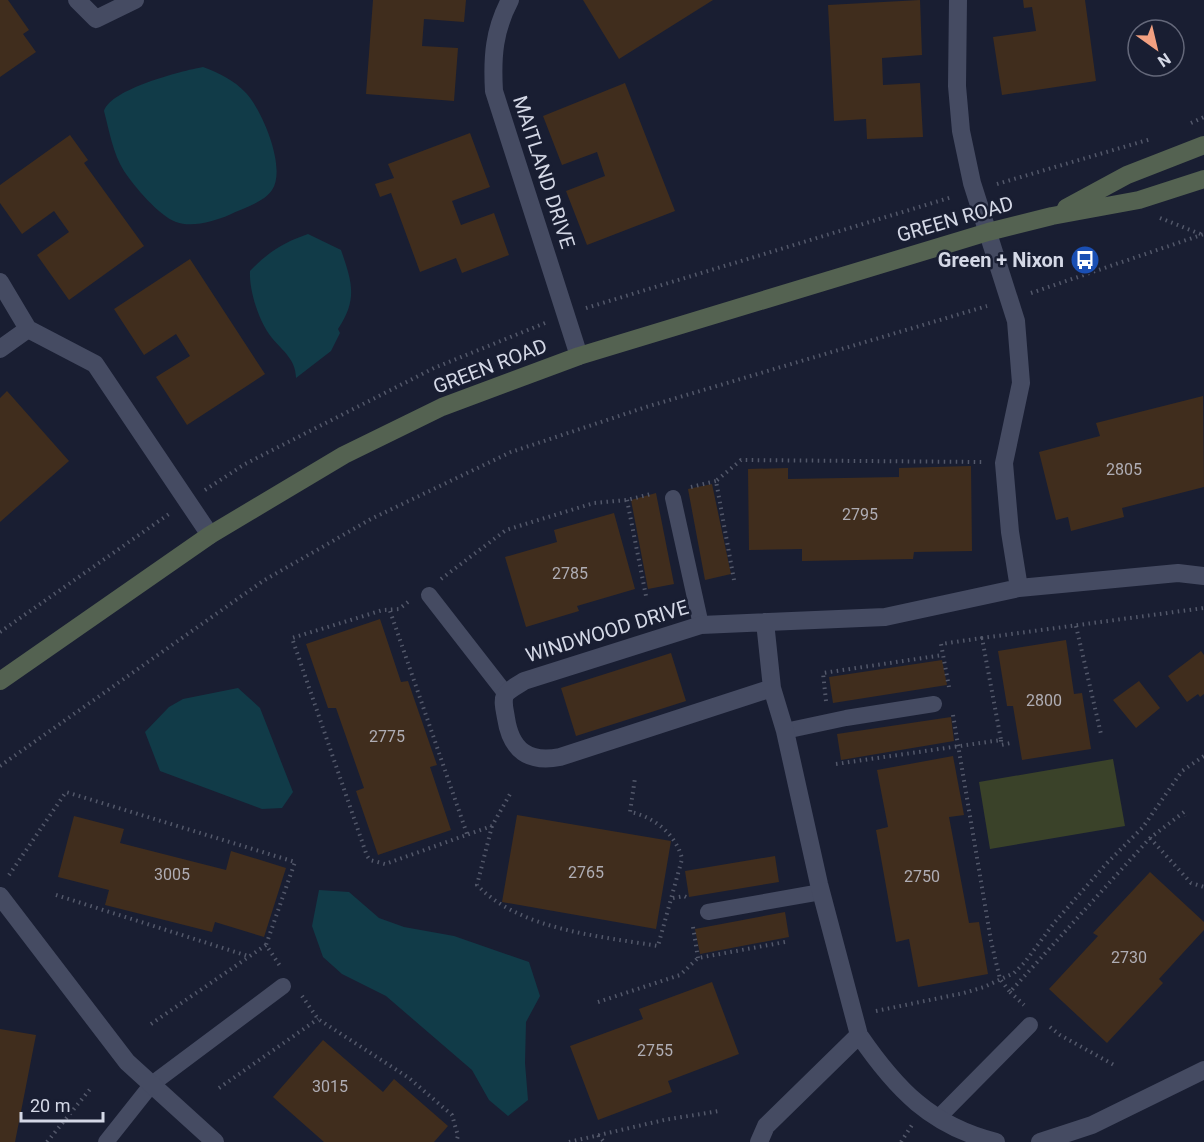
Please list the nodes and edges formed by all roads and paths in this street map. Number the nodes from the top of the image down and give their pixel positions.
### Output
1 (77, 0) edge
2 (135, 0) edge
3 (510, 0) edge
4 (958, 0) edge
5 (1204, 117) edge
6 (1186, 125) dead end
7 (1158, 137) dead end
8 (1204, 145) edge
9 (1204, 179) edge
10 (996, 185) dead end
11 (957, 196) dead end
12 (1052, 216) junction
13 (988, 232) junction
14 (1204, 234) edge
15 (1085, 260) dead end
16 (1090, 274) junction
17 (0, 282) edge
18 (1036, 291) dead end
19 (984, 307) dead end
20 (586, 308) dead end
21 (548, 322) dead end
22 (28, 329) junction
23 (0, 349) edge
24 (579, 356) junction
25 (984, 462) dead end
26 (716, 481) junction
27 (204, 491) dead end
28 (673, 494) junction
29 (627, 500) junction
30 (174, 511) dead end
31 (210, 535) junction
32 (1204, 576) edge
33 (734, 580) dead end
34 (1019, 588) junction
35 (429, 595) junction
36 (646, 596) dead end
37 (1204, 608) edge
38 (390, 611) junction
39 (765, 622) junction
40 (701, 625) junction
41 (1076, 626) junction
42 (0, 632) edge
43 (982, 638) junction
44 (943, 656) junction
45 (0, 681) edge
46 (772, 688) junction
47 (506, 694) junction
48 (950, 694) dead end
49 (825, 704) dead end
50 (934, 704) dead end
51 (952, 706) dead end
52 (785, 731) junction
53 (1101, 734) dead end
54 (1000, 740) junction
55 (1011, 743) dead end
56 (960, 746) junction
57 (1204, 756) edge
58 (836, 764) dead end
59 (0, 766) edge
60 (635, 778) dead end
61 (510, 794) dead end
62 (1186, 816) dead end
63 (492, 826) junction
64 (467, 834) junction
65 (1150, 838) junction
66 (8, 876) dead end
67 (1204, 887) edge
68 (821, 892) junction
69 (56, 895) dead end
70 (3, 905) edge
71 (708, 912) dead end
72 (785, 942) dead end
73 (266, 945) junction
74 (249, 956) junction
75 (1000, 979) junction
76 (288, 982) junction
77 (1010, 992) junction
78 (597, 1002) dead end
79 (870, 1013) dead end
80 (1029, 1017) joint
81 (318, 1018) junction
82 (151, 1024) dead end
83 (1048, 1024) dead end
84 (859, 1035) junction
85 (1114, 1065) dead end
86 (1204, 1070) edge
87 (152, 1084) junction
88 (91, 1088) dead end
89 (219, 1088) dead end
90 (719, 1111) dead end
91 (938, 1118) junction
92 (915, 1121) dead end
93 (1095, 1133) edge
94 (598, 1135) junction
95 (46, 1142) edge
96 (106, 1142) edge
97 (215, 1142) edge
98 (456, 1142) edge
99 (569, 1142) edge
100 (604, 1142) edge
101 (759, 1142) edge
102 (901, 1142) edge
103 (996, 1142) edge
104 (1040, 1142) edge

1 - 2 street
3 - 24 street, MAITLAND DRIVE
4 - 13 street
5 - 6 path
7 - 10 path
8 - 12 street, GREEN ROAD
9 - 12 street, GREEN ROAD
11 - 20 path
12 - 13 street, GREEN ROAD
13 - 24 street, GREEN ROAD
13 - 34 street
14 - 16 path
15 - 16 path
16 - 18 path
17 - 22 street
19 - 59 path
21 - 27 path
22 - 23 street
22 - 31 street
24 - 31 street, GREEN ROAD
25 - 26 path
26 - 28 path
26 - 33 path
28 - 29 path
28 - 40 lane
29 - 35 path
29 - 36 path
30 - 42 path
31 - 45 street, GREEN ROAD
32 - 34 street, WINDWOOD DRIVE
34 - 39 street, WINDWOOD DRIVE
35 - 38 path
35 - 47 lane
37 - 41 path
38 - 64 path
38 - 64 path
39 - 40 street, WINDWOOD DRIVE
39 - 46 street
40 - 47 street, WINDWOOD DRIVE
41 - 43 path
41 - 53 path
43 - 44 path
43 - 54 path
44 - 48 path
44 - 49 path
46 - 47 street
46 - 52 street
50 - 52 lane
51 - 56 path
52 - 68 street
54 - 55 path
54 - 56 path
56 - 58 path
56 - 75 path
57 - 75 path
60 - 63 path
61 - 63 path
62 - 65 path
63 - 64 path
65 - 67 path
65 - 77 path
66 - 73 path
68 - 71 lane
68 - 84 street
69 - 74 path
70 - 87 street
72 - 78 path
73 - 74 path
73 - 76 path
74 - 82 path
75 - 77 path
75 - 79 path
76 - 81 path
76 - 87 lane
77 - 80 path
80 - 91 lane
81 - 89 path
81 - 98 path
83 - 85 path
84 - 91 street
84 - 101 street
86 - 93 street
87 - 96 lane
87 - 97 street
88 - 95 path
90 - 94 path
91 - 103 street
92 - 102 path
93 - 104 street
94 - 99 path
94 - 100 path

